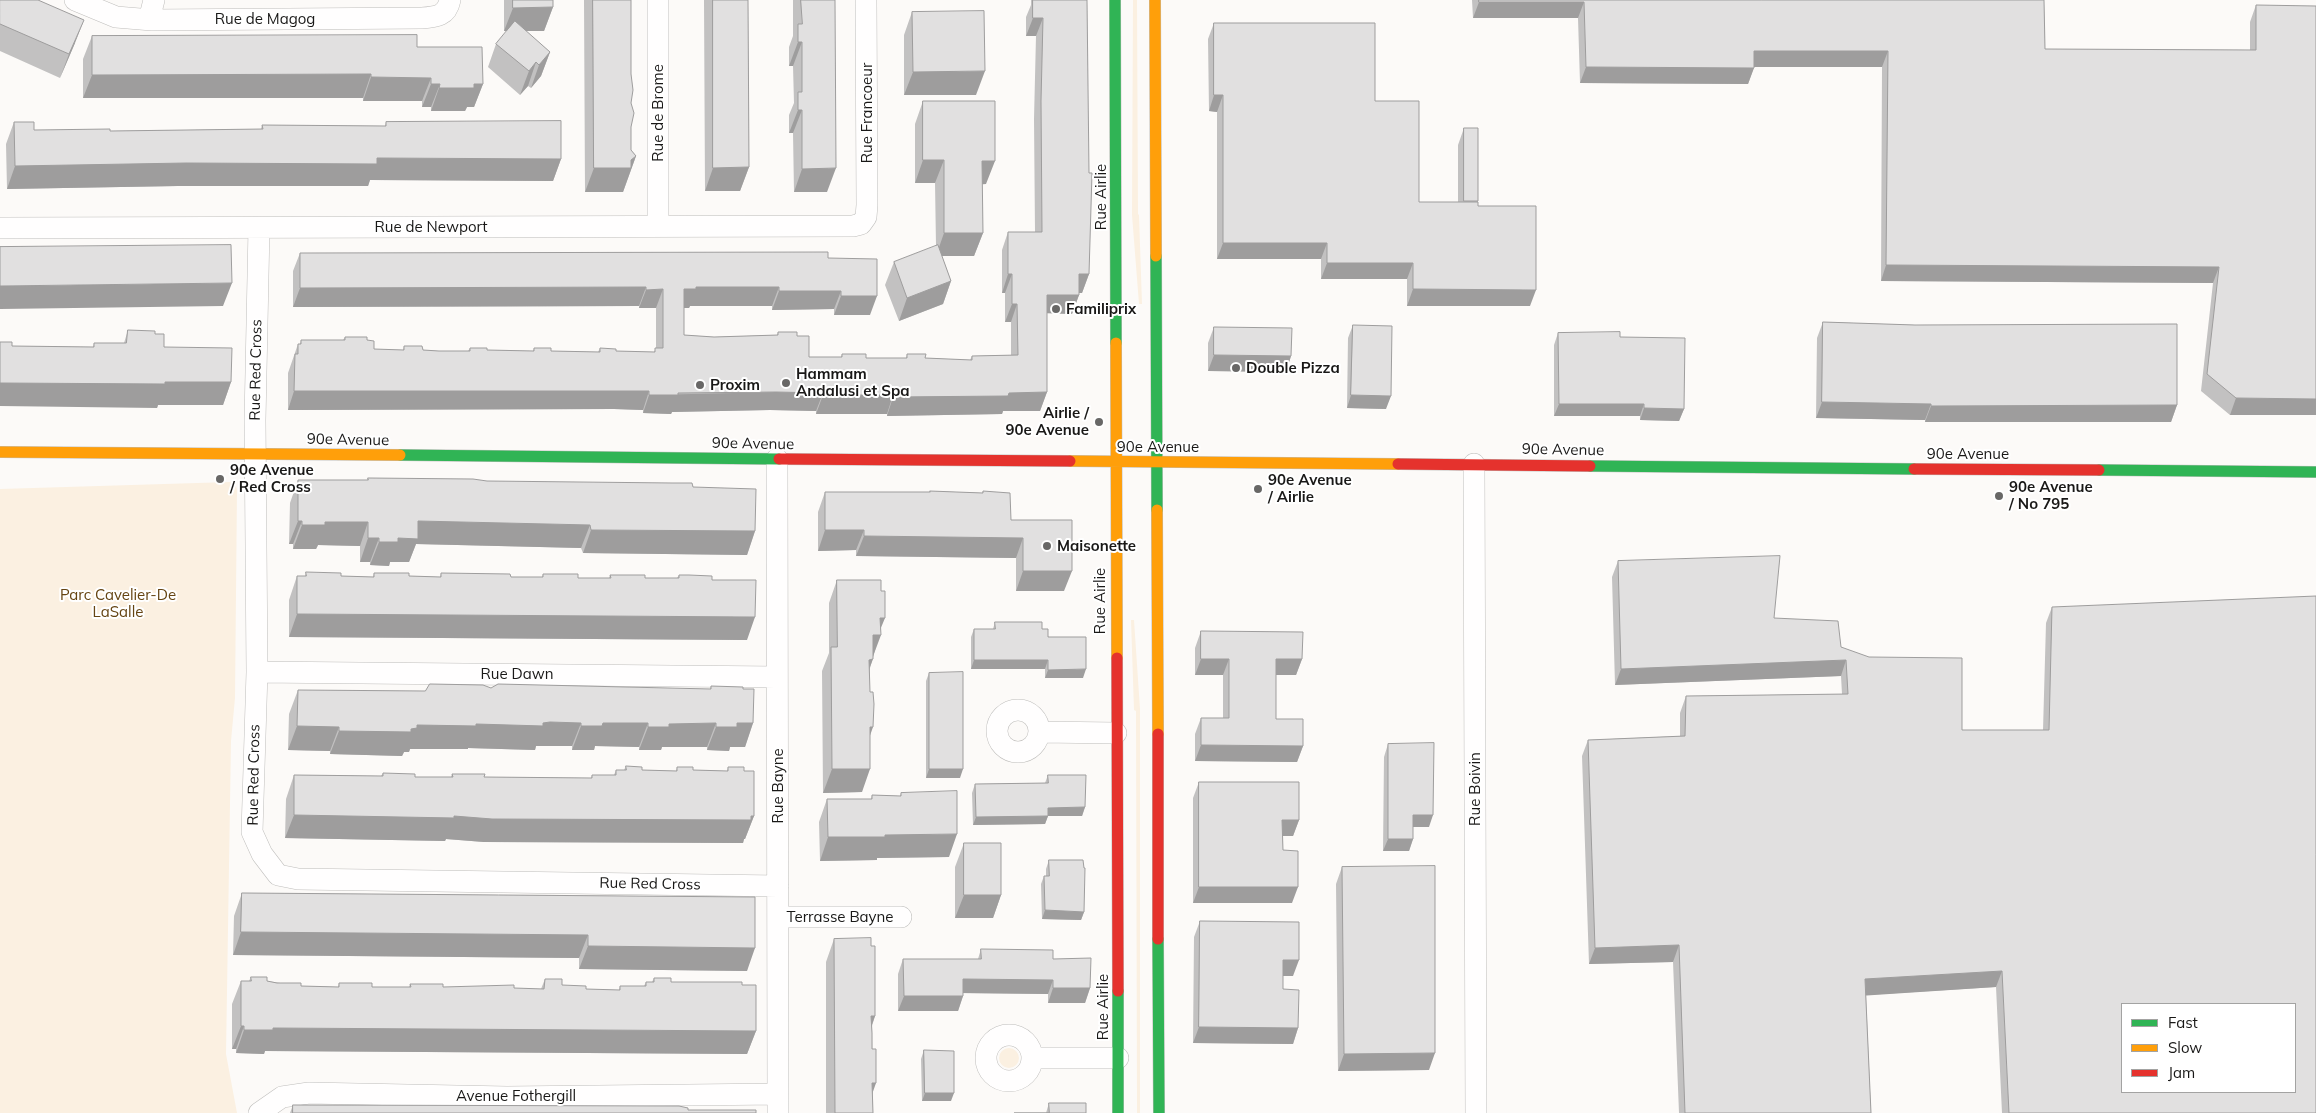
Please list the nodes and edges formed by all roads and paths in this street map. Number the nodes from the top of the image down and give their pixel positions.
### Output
1 (74, 0) edge
2 (450, 0) edge
3 (658, 0) edge
4 (866, 0) edge
5 (1115, 0) edge
6 (1155, 0) edge
7 (153, 10) edge
8 (862, 224) joint
9 (658, 226) junction
10 (0, 228) edge
11 (259, 228) junction
12 (0, 452) edge
13 (256, 454) junction
14 (777, 459) junction
15 (1116, 462) junction
16 (1158, 462) junction
17 (1474, 464) junction
18 (2316, 472) edge
19 (257, 672) junction
20 (778, 677) junction
21 (1040, 732) dead end
22 (1116, 733) junction
23 (778, 886) junction
24 (901, 917) dead end
25 (778, 918) junction
26 (1032, 1058) dead end
27 (1118, 1058) junction
28 (778, 1104) edge
29 (259, 1113) edge
30 (1118, 1113) edge
31 (1159, 1113) edge
32 (1476, 1113) edge

1 - 7 street, Rue de Magog
2 - 7 street, Rue de Magog
3 - 9 street, Rue de Brome
4 - 8 street, Rue Francoeur
5 - 15 street, Rue Airlie
6 - 16 street
8 - 9 street, Rue de Newport
9 - 11 street, Rue de Newport
10 - 11 street, Rue de Newport
11 - 13 street, Rue Red Cross
12 - 13 street, 90e Avenue
13 - 14 street, 90e Avenue
13 - 19 street, Rue Red Cross
14 - 15 street, 90e Avenue
14 - 20 street, Rue Bayne
15 - 16 street, 90e Avenue
15 - 22 street, Rue Airlie
16 - 17 street, 90e Avenue
16 - 31 street
17 - 18 street, 90e Avenue
17 - 32 street, Rue Boivin
19 - 20 street, Rue Dawn
19 - 23 street, Rue Red Cross
20 - 23 street, Rue Bayne
21 - 22 street
22 - 27 street, Rue Airlie
23 - 25 street, Rue Bayne
24 - 25 street, Terrasse Bayne
25 - 28 street, Rue Bayne
26 - 27 street
27 - 30 street, Rue Airlie
28 - 29 street, Avenue Fothergill

